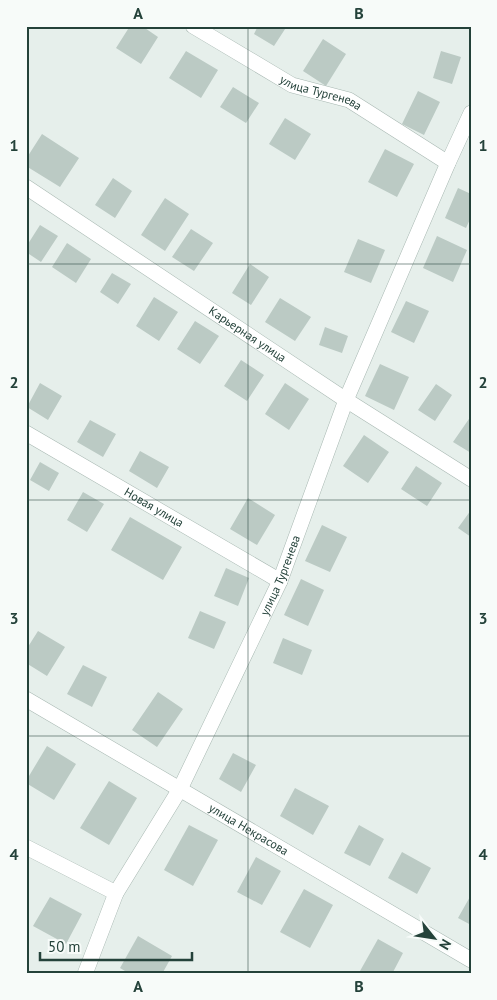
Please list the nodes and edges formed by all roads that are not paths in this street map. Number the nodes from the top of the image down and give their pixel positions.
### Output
1 (193, 26) edge
2 (471, 113) edge
3 (448, 163) junction
4 (26, 187) edge
5 (346, 400) junction
6 (26, 433) edge
7 (471, 479) edge
8 (280, 581) junction
9 (26, 699) edge
10 (180, 789) junction
11 (26, 847) edge
12 (116, 893) junction
13 (471, 960) edge
14 (91, 972) edge

1 - 3 street, улица Тургенева
2 - 3 street, улица Тургенева
3 - 5 street, улица Тургенева
4 - 5 street, Карьерная улица
5 - 7 street, Карьерная улица
5 - 8 street, улица Тургенева
6 - 8 street, Новая улица
8 - 10 street, улица Тургенева
9 - 10 street, улица Некрасова
10 - 12 street, улица Тургенева
10 - 13 street, улица Некрасова
11 - 12 street
12 - 14 street, улица Тургенева

